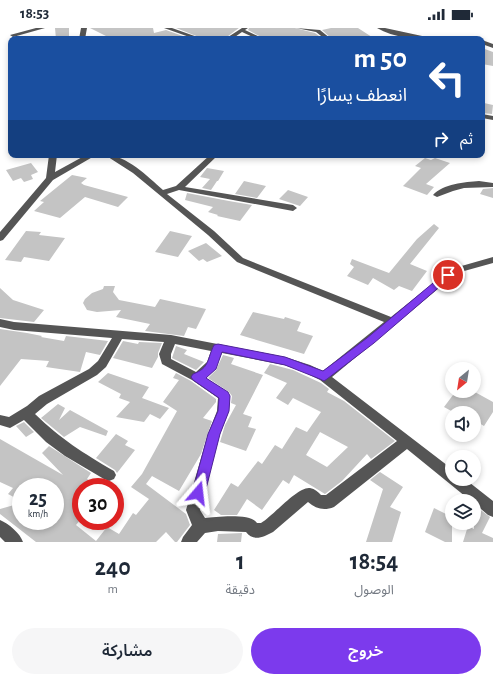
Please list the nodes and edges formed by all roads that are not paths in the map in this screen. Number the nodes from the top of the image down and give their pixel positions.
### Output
1 (42, 28) edge
2 (167, 28) edge
3 (299, 28) edge
4 (380, 28) edge
5 (243, 29) edge
6 (13, 35) dead end
7 (191, 36) edge
8 (232, 36) edge
9 (256, 36) edge
10 (324, 36) edge
11 (413, 36) edge
12 (53, 158) edge
13 (87, 158) edge
14 (114, 158) edge
15 (211, 158) edge
16 (50, 178) junction
17 (493, 185) edge
18 (179, 188) junction
19 (161, 193) junction
20 (437, 195) dead end
21 (293, 208) dead end
22 (0, 238) edge
23 (493, 260) edge
24 (391, 321) junction
25 (0, 323) edge
26 (119, 335) junction
27 (171, 339) junction
28 (218, 348) junction
29 (324, 376) junction
30 (196, 377) junction
31 (26, 413) junction
32 (3, 424) edge
33 (406, 442) junction
34 (445, 472) edge
35 (109, 475) dead end
36 (463, 486) edge
37 (493, 510) edge
38 (201, 526) junction
39 (0, 527) edge
40 (16, 542) edge
41 (188, 542) edge

1 - 6 street
2 - 7 street
3 - 10 street
4 - 11 street
5 - 8 street
5 - 9 street
12 - 16 street
13 - 16 street
14 - 19 street
15 - 18 street
16 - 22 street
17 - 20 street
18 - 19 street
18 - 21 street
19 - 24 street
23 - 24 street
24 - 29 street
25 - 26 street
26 - 27 street
26 - 31 street
27 - 28 street
27 - 30 street
28 - 29 street
28 - 30 street
29 - 33 street
30 - 38 street
31 - 32 street
31 - 35 street
33 - 34 street
33 - 38 street
36 - 37 street
38 - 41 street
39 - 40 street

